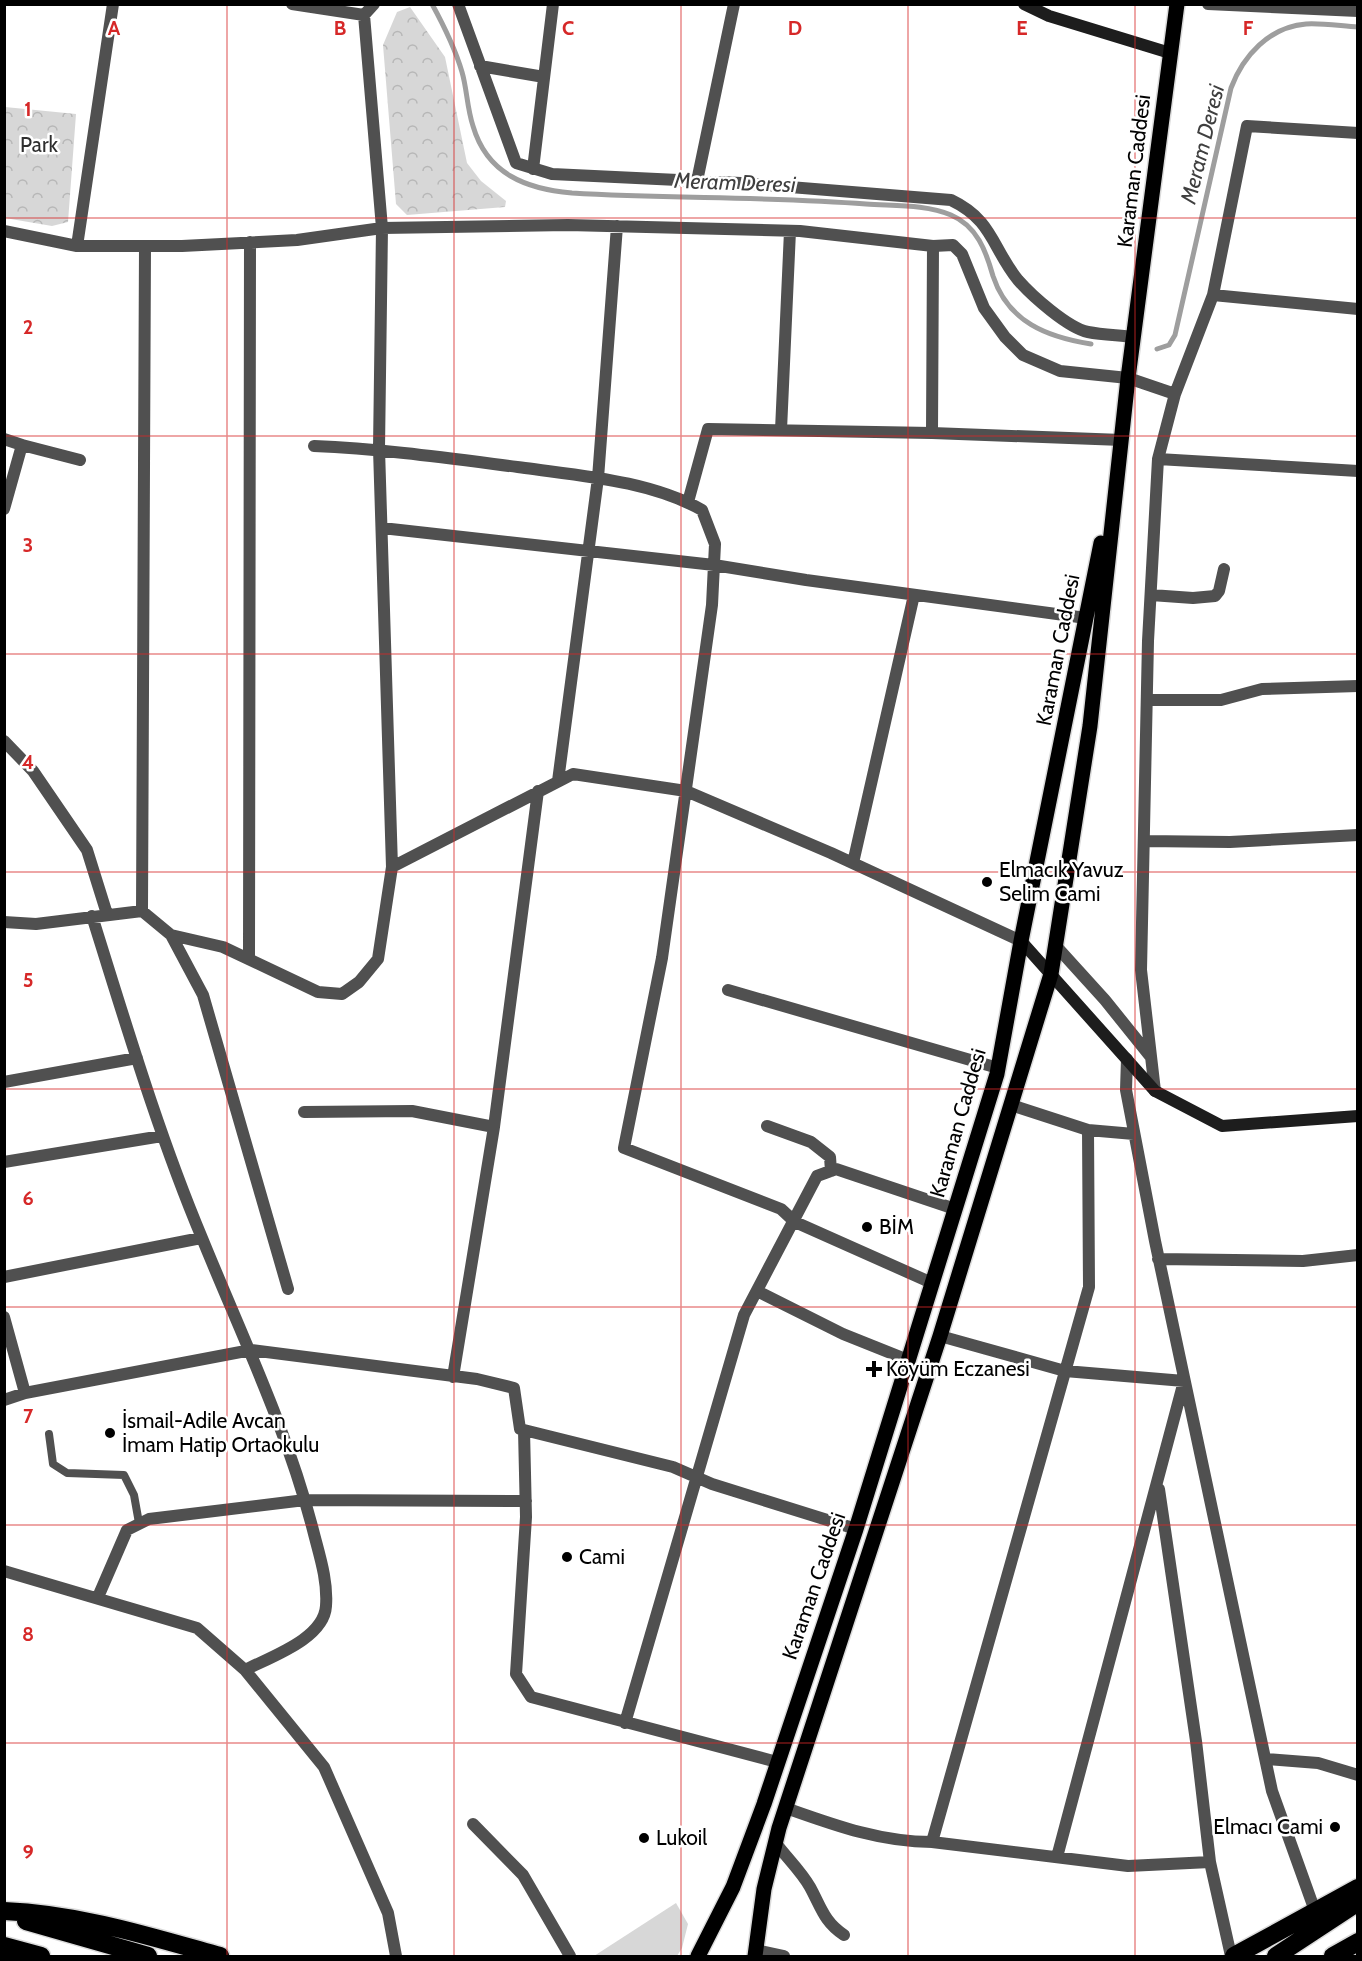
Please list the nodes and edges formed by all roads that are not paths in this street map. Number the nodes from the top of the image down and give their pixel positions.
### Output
1 (113, 4) edge
2 (292, 4) edge
3 (374, 4) edge
4 (458, 4) edge
5 (553, 4) edge
6 (734, 4) edge
7 (1024, 4) edge
8 (1177, 4) edge
9 (1208, 4) edge
10 (1358, 11) edge
11 (364, 15) junction
12 (1170, 53) junction
13 (480, 66) junction
14 (544, 77) junction
15 (1358, 132) edge
16 (533, 169) junction
17 (697, 181) junction
18 (617, 226) junction
19 (382, 228) junction
20 (4, 231) edge
21 (790, 231) junction
22 (250, 242) junction
23 (77, 246) junction
24 (145, 246) junction
25 (933, 246) junction
26 (1213, 295) junction
27 (1358, 309) edge
28 (1134, 337) junction
29 (1128, 378) junction
30 (1175, 394) junction
31 (781, 430) junction
32 (932, 433) junction
33 (4, 440) edge
34 (22, 445) junction
35 (1121, 445) junction
36 (314, 446) dead end
37 (379, 449) junction
38 (1158, 459) junction
39 (80, 460) dead end
40 (1358, 471) edge
41 (598, 478) junction
42 (688, 502) junction
43 (4, 509) edge
44 (382, 528) junction
45 (588, 551) junction
46 (714, 565) junction
47 (1224, 569) dead end
48 (914, 595) junction
49 (1150, 595) junction
50 (1086, 618) junction
51 (1358, 687) edge
52 (1147, 700) junction
53 (4, 741) edge
54 (558, 782) junction
55 (687, 790) junction
56 (538, 791) junction
57 (1358, 835) edge
58 (1144, 841) junction
59 (853, 863) junction
60 (392, 867) junction
61 (142, 911) junction
62 (107, 914) junction
63 (92, 916) junction
64 (4, 922) edge
65 (171, 935) junction
66 (1021, 941) junction
67 (1056, 946) junction
68 (249, 959) junction
69 (1051, 974) junction
70 (728, 990) dead end
71 (137, 1058) junction
72 (1152, 1058) junction
73 (1127, 1059) junction
74 (998, 1068) junction
75 (4, 1082) edge
76 (1155, 1091) junction
77 (1011, 1105) junction
78 (304, 1112) dead end
79 (1358, 1116) edge
80 (767, 1126) dead end
81 (494, 1127) junction
82 (1088, 1130) junction
83 (1134, 1134) junction
84 (162, 1136) junction
85 (4, 1162) edge
86 (831, 1171) junction
87 (955, 1209) junction
88 (795, 1222) junction
89 (201, 1238) junction
90 (1358, 1255) edge
91 (1158, 1259) junction
92 (4, 1277) edge
93 (932, 1283) junction
94 (288, 1289) dead end
95 (757, 1292) junction
96 (4, 1317) edge
97 (940, 1336) junction
98 (251, 1350) junction
99 (908, 1360) junction
100 (1065, 1371) junction
101 (453, 1377) junction
102 (1184, 1381) junction
103 (25, 1393) junction
104 (4, 1400) edge
105 (524, 1430) junction
106 (49, 1434) dead end
107 (698, 1478) junction
108 (1158, 1485) junction
109 (305, 1500) junction
110 (526, 1501) junction
111 (139, 1524) junction
112 (856, 1529) junction
113 (4, 1571) edge
114 (98, 1597) junction
115 (245, 1670) junction
116 (626, 1723) junction
117 (1266, 1759) junction
118 (777, 1762) junction
119 (1358, 1775) edge
120 (786, 1808) junction
121 (473, 1824) dead end
122 (775, 1842) junction
123 (932, 1842) junction
124 (1057, 1857) junction
125 (1210, 1862) junction
126 (1358, 1888) edge
127 (1358, 1902) edge
128 (1315, 1911) junction
129 (4, 1913) edge
130 (844, 1935) dead end
131 (1358, 1942) edge
132 (4, 1946) edge
133 (755, 1953) edge
134 (41, 1956) edge
135 (148, 1956) edge
136 (220, 1956) edge
137 (396, 1956) edge
138 (570, 1956) edge
139 (698, 1956) edge
140 (784, 1956) edge
141 (1233, 1956) edge
142 (1276, 1956) edge
143 (1334, 1956) edge

1 - 23 street
2 - 11 street
3 - 11 street
4 - 13 street
5 - 14 street
6 - 17 street
7 - 12 street
8 - 12 main road, Karaman Caddesi
9 - 10 street
11 - 19 street
12 - 28 main road, Karaman Caddesi
13 - 14 street
13 - 16 street
14 - 16 street
15 - 26 street
16 - 17 street
17 - 28 street
18 - 19 street
18 - 21 street
18 - 41 street
19 - 22 street
19 - 37 street
20 - 23 street
21 - 25 street
21 - 31 street
22 - 24 street
22 - 68 street
23 - 24 street
24 - 61 street
25 - 29 street
25 - 32 street
26 - 27 street
26 - 30 street
28 - 29 main road, Karaman Caddesi
29 - 30 street
29 - 35 main road, Karaman Caddesi
30 - 38 street
31 - 32 street
31 - 42 street
32 - 35 street
33 - 34 street
34 - 39 street
34 - 43 street
35 - 50 main road, Karaman Caddesi
35 - 67 main road, Karaman Caddesi
36 - 37 street
37 - 41 street
37 - 44 street
38 - 40 street
38 - 49 street
41 - 42 street
41 - 45 street
42 - 46 street
44 - 45 street
44 - 60 street
45 - 46 street
45 - 54 street
46 - 48 street
46 - 55 street
47 - 49 street
48 - 50 street
48 - 59 street
49 - 52 street
50 - 66 main road, Karaman Caddesi
51 - 52 street
52 - 58 street
53 - 62 street
54 - 55 street
54 - 56 street
55 - 59 street
55 - 88 street
56 - 60 street
56 - 81 street
57 - 58 street
58 - 72 street
59 - 66 street
60 - 68 street
61 - 62 street
61 - 65 street
62 - 63 street
63 - 64 street
63 - 71 street
65 - 68 street
65 - 94 street
66 - 69 street
66 - 74 main road, Karaman Caddesi
67 - 69 main road, Karaman Caddesi
67 - 72 street
69 - 73 street
69 - 77 main road, Karaman Caddesi
70 - 74 street
71 - 75 street
71 - 84 street
72 - 76 street
73 - 76 street
73 - 83 street
74 - 87 main road, Karaman Caddesi
76 - 79 street
77 - 82 street
77 - 97 main road, Karaman Caddesi
78 - 81 street
80 - 86 street
81 - 101 street
82 - 83 street
82 - 100 street
83 - 91 street
84 - 85 street
84 - 89 street
86 - 87 street
86 - 88 street
87 - 93 main road, Karaman Caddesi
88 - 93 street
88 - 95 street
89 - 92 street
89 - 98 street
90 - 91 street
91 - 102 street
93 - 99 main road, Karaman Caddesi
95 - 99 street
95 - 107 street
96 - 103 street
97 - 100 street
97 - 120 main road, Karaman Caddesi
98 - 101 street
98 - 103 street
98 - 109 street
99 - 112 main road, Karaman Caddesi
100 - 102 street
100 - 123 street
101 - 105 street
102 - 108 street
102 - 117 street
103 - 104 street
105 - 107 street
105 - 110 street
106 - 111 lane
107 - 112 street
107 - 116 street
108 - 124 street
108 - 125 street
109 - 110 street
109 - 111 street
109 - 115 street
110 - 116 street
111 - 114 street
112 - 118 main road, Karaman Caddesi
113 - 114 street
114 - 115 street
115 - 137 street
116 - 118 street
117 - 119 street
117 - 128 street
118 - 139 main road, Karaman Caddesi
120 - 122 main road, Karaman Caddesi
120 - 123 street
121 - 138 street
122 - 130 street
122 - 133 main road, Karaman Caddesi
123 - 124 street
124 - 125 street
125 - 141 street
126 - 128 highway
127 - 142 highway
128 - 141 highway
129 - 135 highway
129 - 136 highway
131 - 143 highway
132 - 134 highway
133 - 140 street

